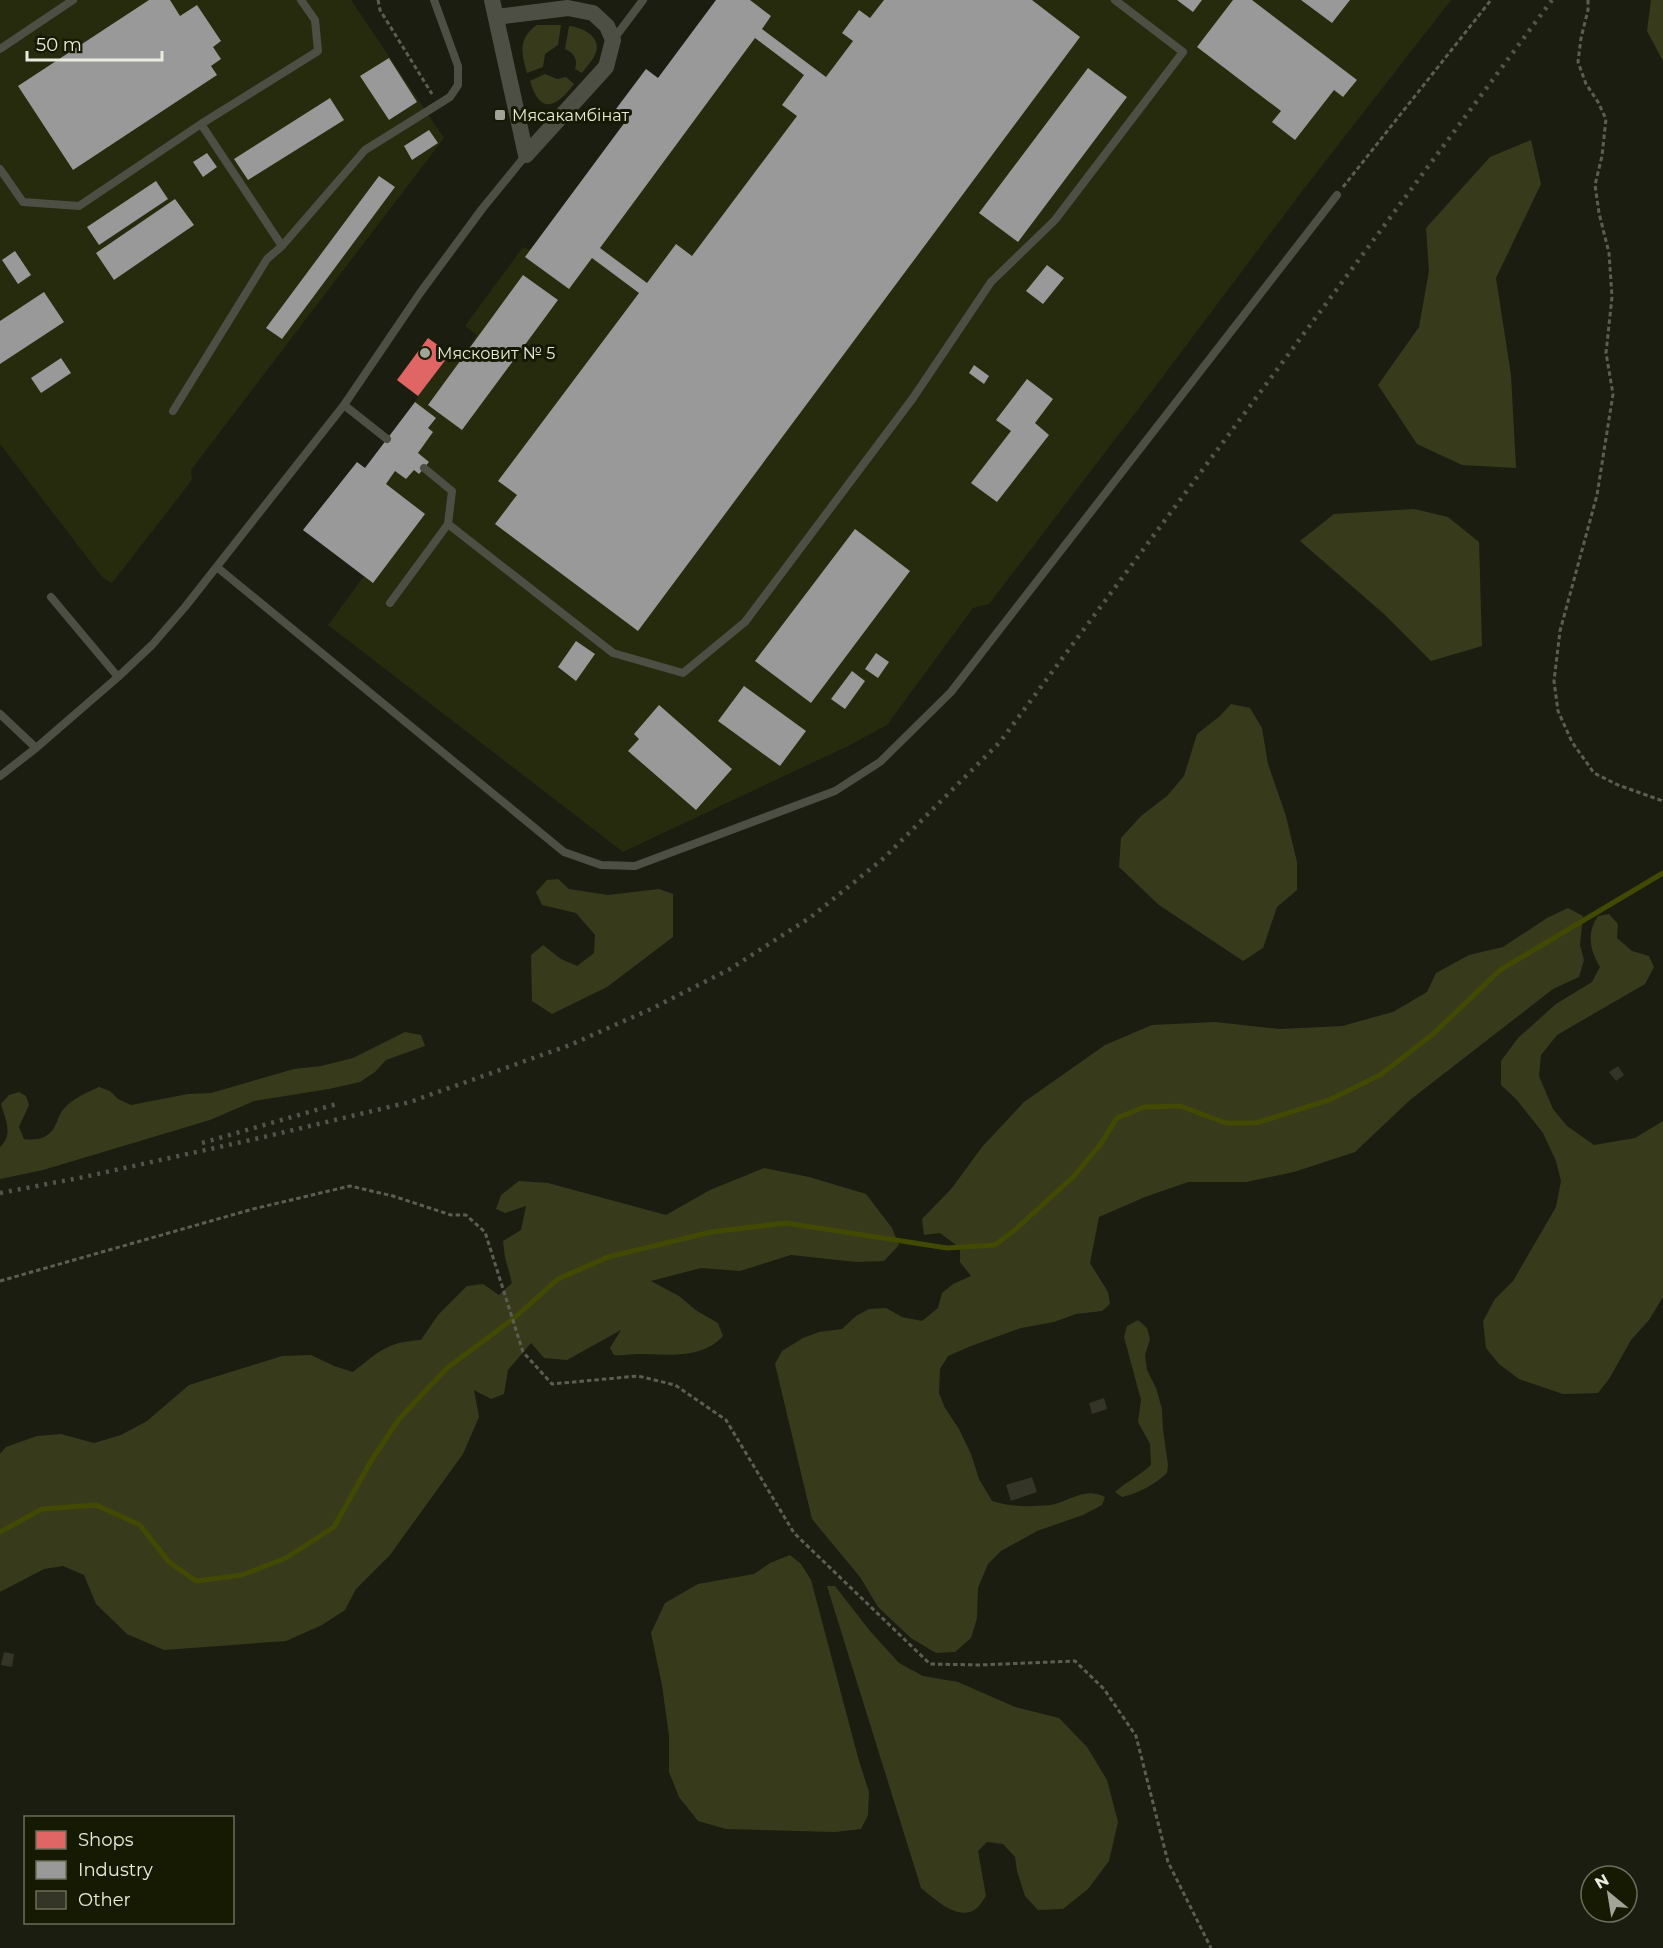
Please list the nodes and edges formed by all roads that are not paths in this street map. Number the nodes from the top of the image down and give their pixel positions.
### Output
1 (73, 0) edge
2 (301, 0) edge
3 (434, 0) edge
4 (492, 0) edge
5 (643, 0) edge
6 (1115, 0) edge
7 (496, 17) junction
8 (613, 40) junction
9 (0, 49) edge
10 (201, 124) junction
11 (526, 155) junction
12 (0, 169) edge
13 (1337, 195) road end
14 (282, 246) junction
15 (344, 405) junction
16 (173, 411) dead end
17 (387, 439) dead end
18 (424, 468) dead end
19 (448, 524) junction
20 (218, 568) junction
21 (51, 597) dead end
22 (390, 603) dead end
23 (118, 677) junction
24 (0, 714) edge
25 (36, 748) junction
26 (0, 776) edge

1 - 9 lane
2 - 10 lane
3 - 14 lane
4 - 7 street
5 - 8 lane
6 - 19 lane
7 - 8 street
7 - 11 street
8 - 11 street
10 - 12 lane
10 - 14 lane
11 - 15 lane
13 - 20 lane
14 - 16 lane
15 - 17 lane
15 - 20 lane
18 - 19 lane
19 - 22 lane
20 - 23 lane
21 - 23 lane
23 - 25 lane
24 - 25 lane
25 - 26 lane

